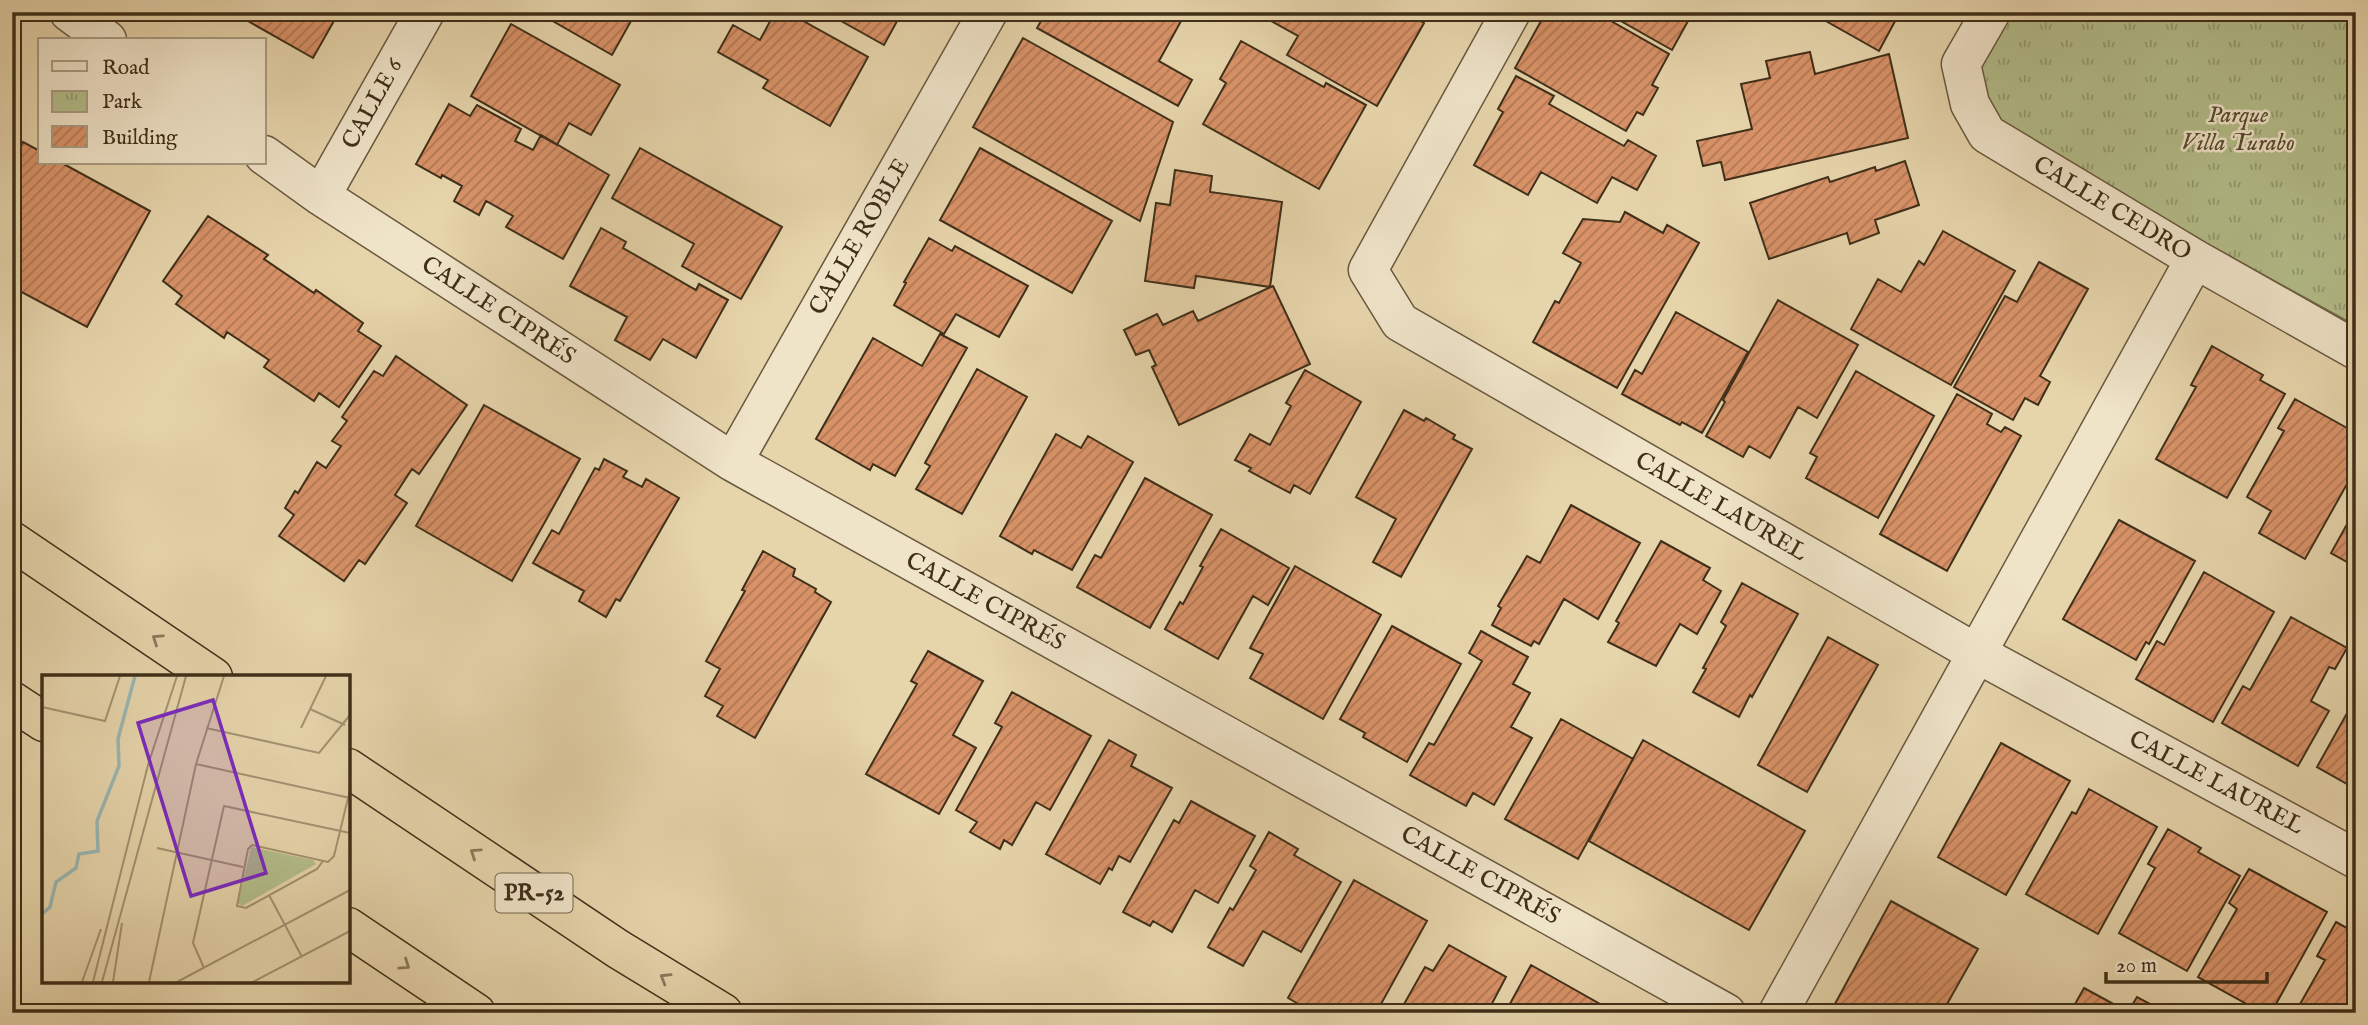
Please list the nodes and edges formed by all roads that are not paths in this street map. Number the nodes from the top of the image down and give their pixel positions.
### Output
1 (69, 12) edge
2 (425, 12) edge
3 (988, 12) edge
4 (1511, 12) edge
5 (1990, 12) edge
6 (104, 38) edge
7 (266, 156) edge
8 (321, 196) junction
9 (2195, 259) junction
10 (2356, 350) edge
11 (733, 462) junction
12 (18, 543) edge
13 (1976, 653) junction
14 (210, 675) edge
15 (12, 701) edge
16 (42, 721) edge
17 (350, 769) edge
18 (2356, 859) edge
19 (350, 928) edge
20 (476, 1013) edge
21 (723, 1013) edge
22 (1727, 1013) edge
23 (1778, 1013) edge

1 - 6 street
2 - 8 street, CALLE 6
3 - 11 street, CALLE ROBLE
4 - 13 street, CALLE LAUREL
5 - 9 street, CALLE CEDRO
7 - 8 street, CALLE CIPRÉS
8 - 11 street, CALLE CIPRÉS
9 - 10 street, CALLE CEDRO
9 - 13 street
11 - 22 street, CALLE CIPRÉS
14 -> 12 highway
13 - 18 street, CALLE LAUREL
13 - 23 street
15 - 16 highway
21 -> 17 highway, PR-52
19 -> 20 highway

